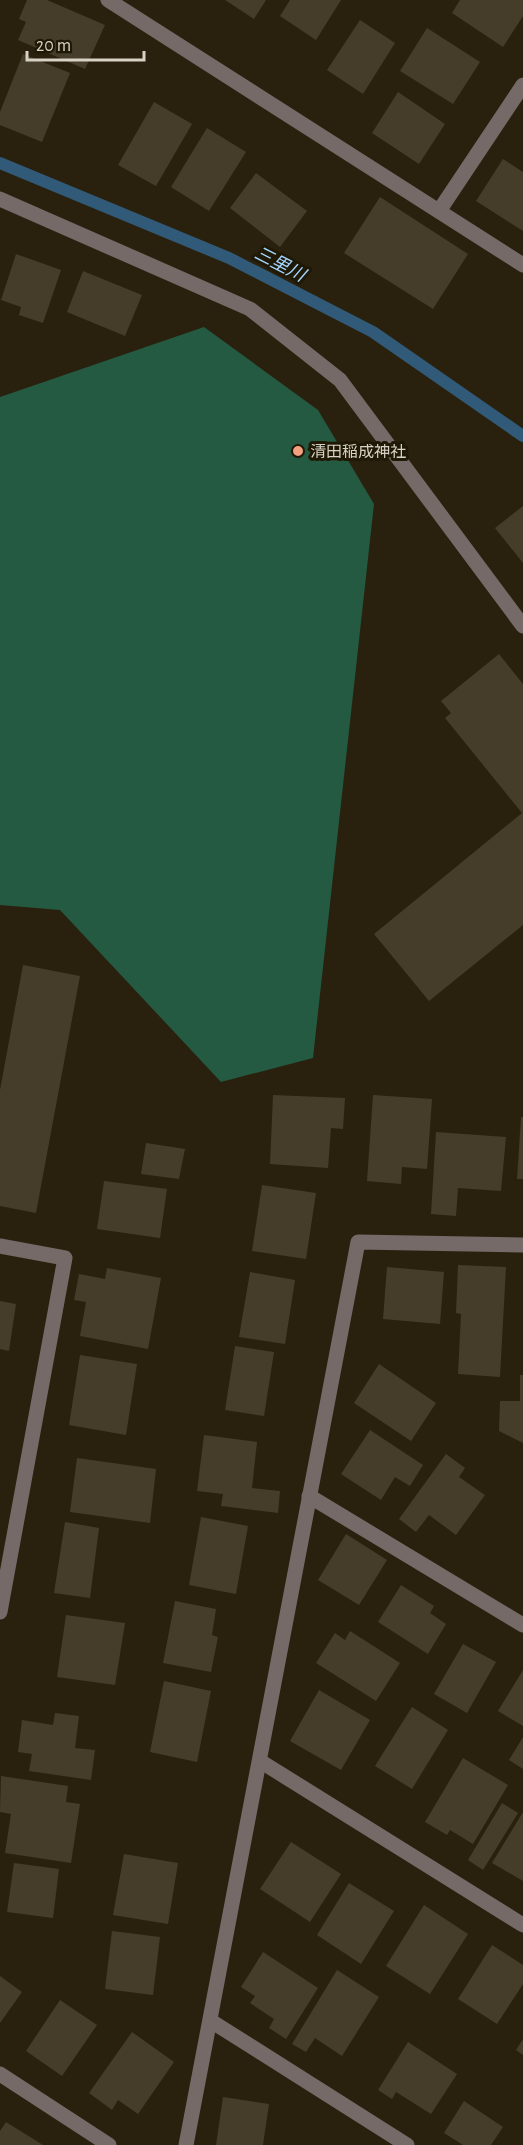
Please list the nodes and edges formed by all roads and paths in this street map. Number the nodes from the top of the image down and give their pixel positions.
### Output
1 (108, 0) edge
2 (523, 85) edge
3 (0, 199) edge
4 (439, 211) junction
5 (523, 265) edge
6 (523, 626) edge
7 (523, 1245) edge
8 (0, 1246) edge
9 (309, 1496) junction
10 (0, 1612) edge
11 (523, 1625) edge
12 (260, 1761) junction
13 (523, 1925) edge
14 (211, 2020) junction
15 (0, 2074) edge
16 (399, 2143) edge
17 (110, 2145) edge
18 (186, 2145) edge

1 - 4 street
2 - 4 street
3 - 6 street
4 - 5 street
7 - 9 street
8 - 10 street
9 - 11 street
9 - 12 street
12 - 13 street
12 - 14 street
14 - 16 street
14 - 18 street
15 - 17 street

